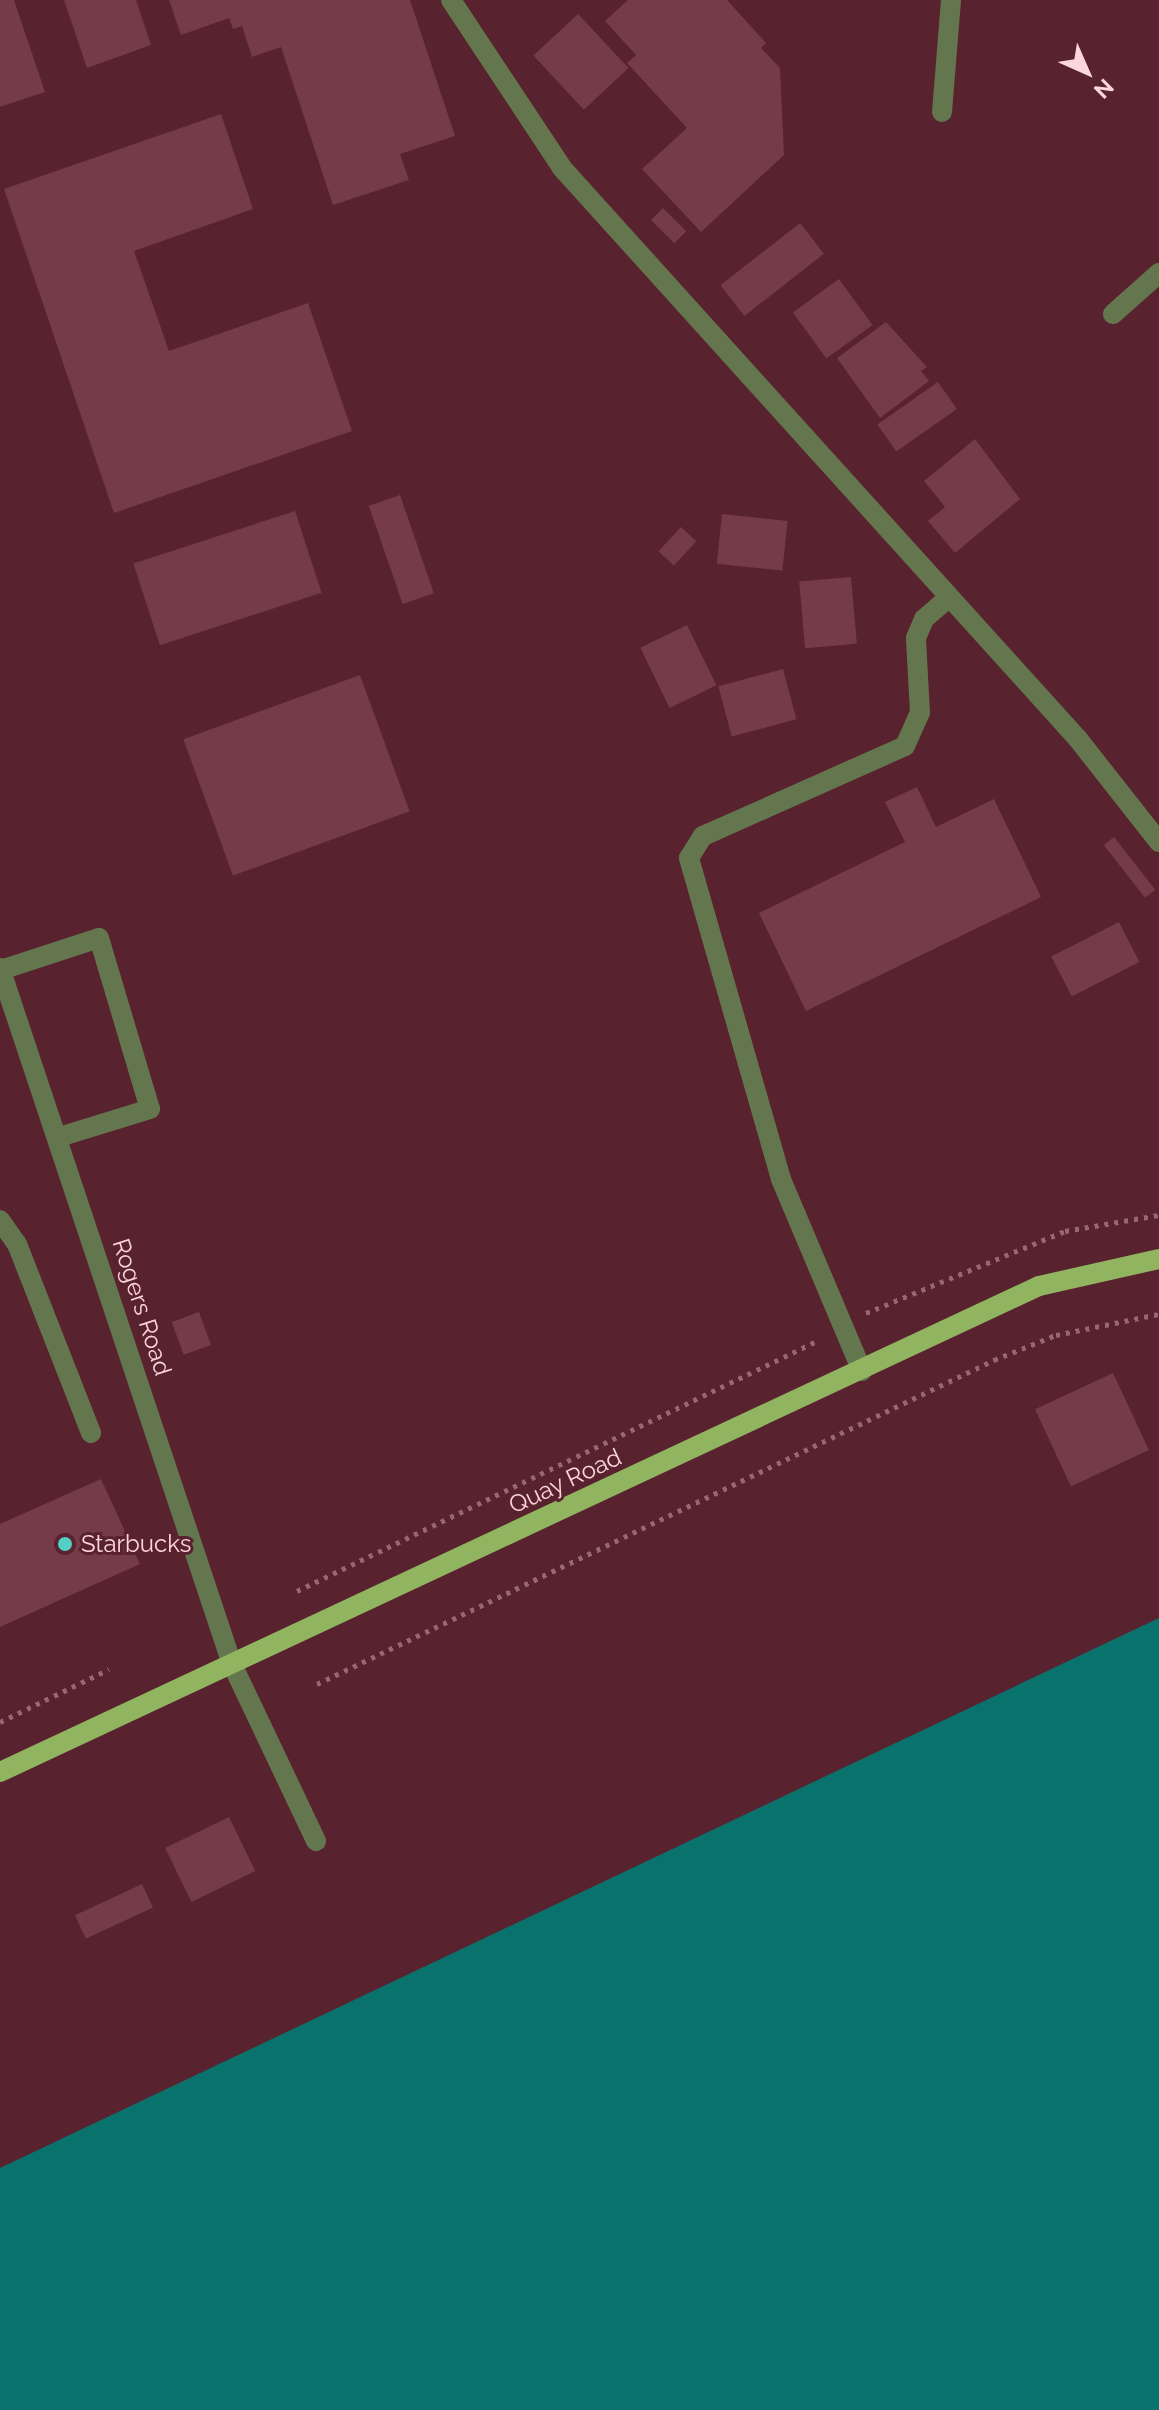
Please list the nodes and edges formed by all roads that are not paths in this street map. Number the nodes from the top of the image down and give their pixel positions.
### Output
1 (451, 0) edge
2 (951, 0) edge
3 (942, 112) dead end
4 (1159, 273) edge
5 (1113, 314) dead end
6 (949, 597) junction
7 (1159, 842) edge
8 (0, 969) edge
9 (59, 1137) junction
10 (0, 1220) edge
11 (1159, 1259) edge
12 (862, 1371) junction
13 (91, 1433) dead end
14 (232, 1664) junction
15 (0, 1772) edge
16 (316, 1841) dead end

1 - 6 street
2 - 3 street
4 - 5 street
6 - 7 street
6 - 12 street
8 - 9 street, Rogers Road
8 - 9 street
9 - 14 street, Rogers Road
10 - 13 street
11 - 12 main road, Quay Road
12 - 14 main road, Quay Road
14 - 15 main road, Quay Road
14 - 16 street, Rogers Road

